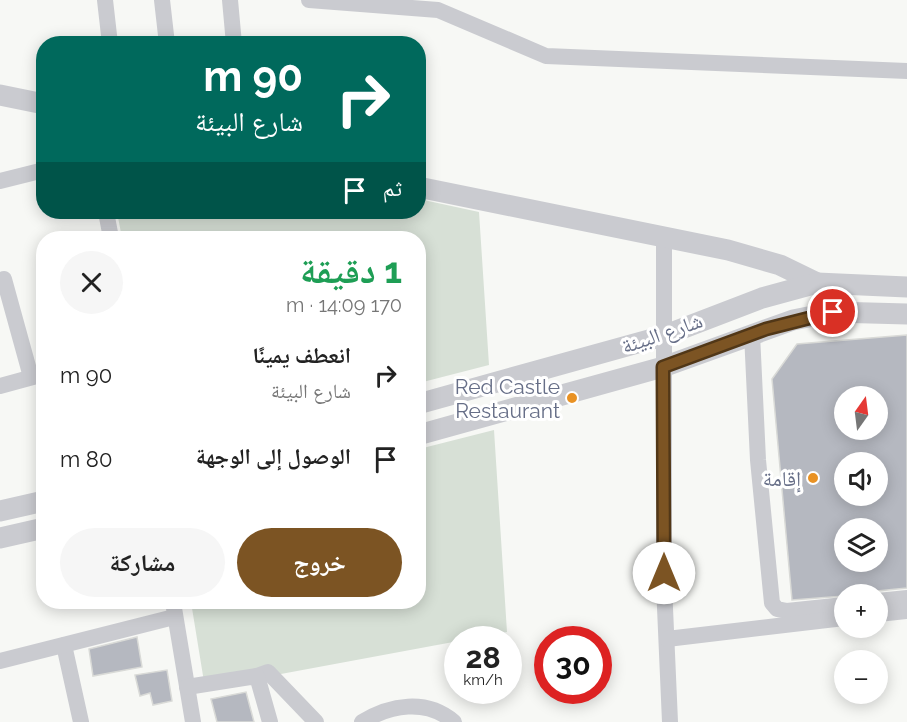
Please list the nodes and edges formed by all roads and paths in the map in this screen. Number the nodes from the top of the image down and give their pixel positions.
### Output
1 (105, 0) edge
2 (162, 0) edge
3 (230, 0) edge
4 (309, 0) edge
5 (109, 36) edge
6 (166, 36) edge
7 (233, 36) edge
8 (907, 72) edge
9 (0, 95) edge
10 (36, 102) edge
11 (36, 172) edge
12 (0, 181) edge
13 (426, 189) edge
14 (664, 236) junction
15 (4, 279) dead end
16 (817, 283) junction
17 (907, 287) edge
18 (907, 314) edge
19 (752, 334) junction
20 (663, 336) junction
21 (663, 367) junction
22 (36, 373) edge
23 (36, 376) edge
24 (0, 386) edge
25 (426, 402) edge
26 (426, 433) edge
27 (36, 503) edge
28 (0, 511) edge
29 (36, 530) edge
30 (0, 538) edge
31 (907, 598) edge
32 (888, 600) edge
33 (834, 606) edge
34 (174, 609) edge
35 (907, 611) edge
36 (888, 613) edge
37 (834, 619) edge
38 (666, 639) junction
39 (64, 645) junction
40 (0, 661) edge
41 (257, 676) junction
42 (187, 687) junction
43 (81, 722) edge
44 (193, 722) edge
45 (270, 722) edge
46 (316, 722) edge
47 (362, 722) edge
48 (454, 722) edge
49 (670, 722) edge

1 - 5 street
2 - 6 street
3 - 7 street
4 - 8 street
9 - 10 street
11 - 12 street
13 - 14 street
14 - 16 street
14 - 20 street
15 - 22 street
16 - 17 street, شارع البيئة
16 - 20 street, شارع البيئة
18 - 19 street, شارع البيئة
19 - 21 street, شارع البيئة
19 - 33 street
20 - 21 street
20 - 25 street, شارع البيئة
21 - 26 street, شارع البيئة
21 - 38 street
23 - 24 street
27 - 28 street
29 - 30 street
31 - 32 street
34 - 39 street
34 - 42 street
35 - 36 street
37 - 38 street
38 - 49 street
39 - 40 street
39 - 43 street
41 - 42 street
41 - 45 street
41 - 46 street
42 - 44 street
47 - 48 street

